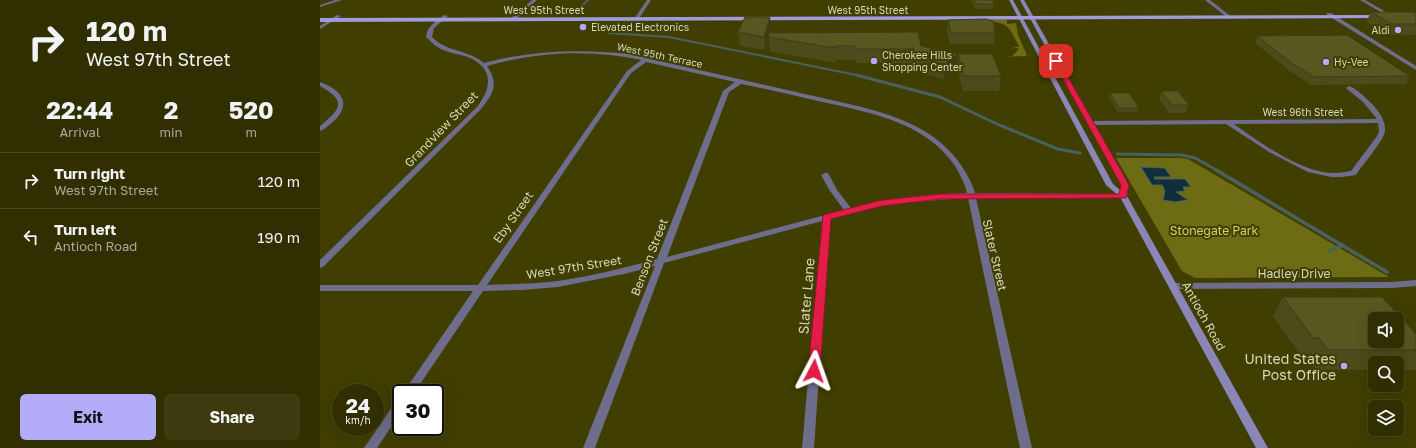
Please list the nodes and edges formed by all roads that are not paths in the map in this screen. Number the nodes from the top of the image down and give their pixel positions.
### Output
1 (340, 0) edge
2 (535, 0) edge
3 (649, 0) edge
4 (1011, 0) edge
5 (1022, 0) edge
6 (1207, 0) edge
7 (1362, 0) edge
8 (320, 6) edge
9 (1225, 14) junction
10 (1329, 14) junction
11 (1387, 14) junction
12 (320, 15) edge
13 (339, 16) junction
14 (1020, 16) junction
15 (1031, 16) junction
16 (515, 17) junction
17 (637, 17) junction
18 (443, 18) junction
19 (1231, 18) junction
20 (1335, 18) junction
21 (1394, 18) junction
22 (320, 20) edge
23 (333, 20) junction
24 (320, 28) edge
25 (645, 60) junction
26 (484, 65) junction
27 (1416, 68) edge
28 (740, 82) junction
29 (320, 84) edge
30 (1350, 88) dead end
31 (830, 102) joint
32 (1380, 121) junction
33 (1227, 122) junction
34 (1090, 123) junction
35 (320, 128) edge
36 (825, 175) dead end
37 (971, 196) junction
38 (1123, 196) junction
39 (849, 211) junction
40 (826, 217) junction
41 (661, 260) junction
42 (320, 266) edge
43 (1416, 283) edge
44 (1173, 286) junction
45 (320, 288) edge
46 (480, 288) junction
47 (414, 384) edge
48 (392, 416) edge
49 (370, 448) edge
50 (589, 448) edge
51 (808, 448) edge
52 (1026, 448) edge
53 (1262, 448) edge

1 - 8 street
2 - 16 street
3 - 17 street
4 - 14 main road, Antioch Road
5 - 15 main road, Antioch Road
6 - 9 street
7 - 11 street
9 - 10 main road, West 95th Street
9 - 15 main road, West 95th Street
9 - 19 street
10 - 11 main road, West 95th Street
10 - 20 street
11 - 21 street
11 - 21 main road, West 95th Street
12 - 13 main road, West 95th Street
13 - 18 main road, West 95th Street
13 - 23 street
14 - 15 main road, West 95th Street
14 - 17 main road, West 95th Street
14 - 38 main road, Antioch Road
15 - 19 main road, West 95th Street
15 - 34 main road, Antioch Road
16 - 17 main road, West 95th Street
16 - 18 main road, West 95th Street
18 - 23 main road, West 95th Street
18 - 26 street
19 - 20 main road, West 95th Street
20 - 21 main road, West 95th Street
20 - 27 street
22 - 23 main road, West 95th Street
23 - 24 street
25 - 26 street, West 95th Terrace
25 - 28 street, West 95th Terrace
25 - 46 street, Eby Street
26 - 42 street, Grandview Street
28 - 31 street, West 95th Terrace
28 - 41 street, Benson Street
29 - 35 street
30 - 32 street
31 - 37 street, Slater Street
32 - 33 street, West 96th Street
32 - 33 street
33 - 34 street, West 96th Street
34 - 38 main road, Antioch Road
36 - 39 street
37 - 38 street, West 97th Street
37 - 39 street, West 97th Street
37 - 52 street, Slater Street
38 - 44 main road, Antioch Road
39 - 40 street, West 97th Street
40 - 41 street, West 97th Street
40 - 51 street, Slater Lane
41 - 46 street, West 97th Street
41 - 50 street, Benson Street
43 - 44 street, Hadley Drive
44 - 53 main road, Antioch Road
45 - 46 street, West 97th Street
46 - 47 street, Eby Street
48 - 49 street

